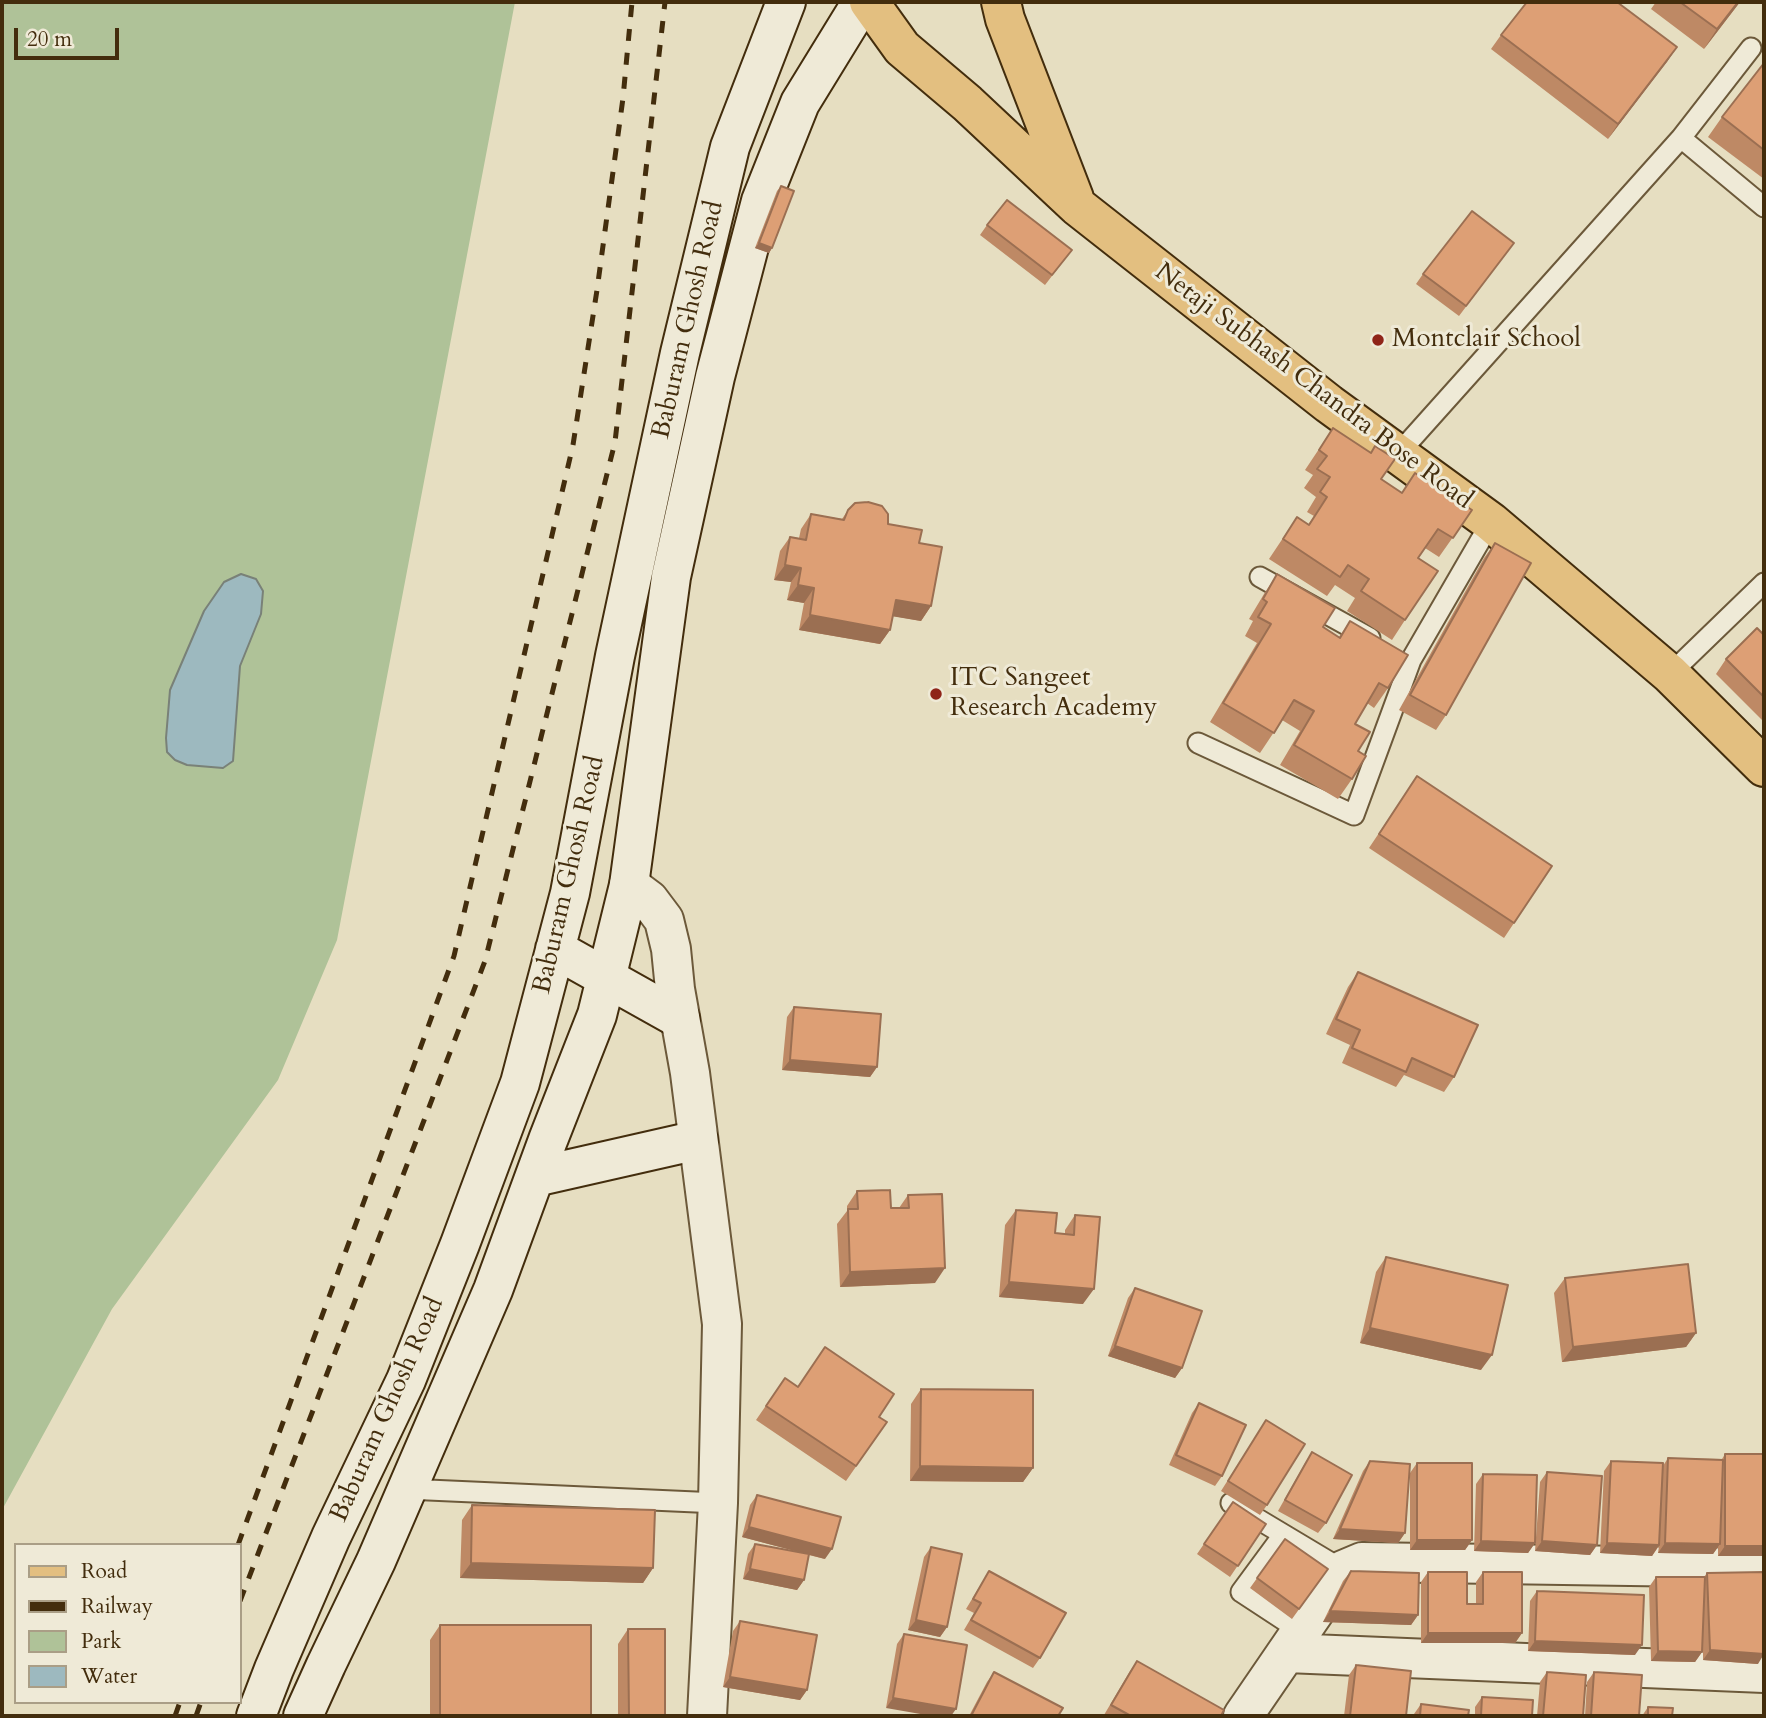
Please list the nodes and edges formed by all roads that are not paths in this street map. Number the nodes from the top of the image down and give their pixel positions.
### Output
1 (786, 2) edge
2 (862, 2) edge
3 (869, 2) edge
4 (1001, 2) edge
5 (1751, 48) dead end
6 (1681, 138) junction
7 (1077, 206) junction
8 (1764, 207) edge
9 (1398, 454) junction
10 (1491, 522) junction
11 (1260, 577) dead end
12 (1764, 583) edge
13 (1399, 654) junction
14 (615, 656) junction
15 (658, 665) junction
16 (1670, 674) junction
17 (1198, 743) dead end
18 (1764, 767) edge
19 (629, 885) junction
20 (555, 950) junction
21 (607, 978) junction
22 (680, 1019) junction
23 (698, 1140) junction
24 (535, 1177) junction
25 (406, 1489) junction
26 (718, 1503) junction
27 (1230, 1503) edge
28 (1283, 1535) junction
29 (1764, 1568) edge
30 (1343, 1570) junction
31 (1294, 1642) junction
32 (1764, 1673) edge
33 (256, 1716) edge
34 (303, 1716) edge
35 (707, 1716) edge
36 (1243, 1716) edge

1 - 14 main road, Baburam Ghosh Road
2 - 15 main road, Baburam Ghosh Road
3 - 7 main road, Netaji Subhash Chandra Bose Road
4 - 7 main road
5 - 6 lane
6 - 8 lane
6 - 9 lane
7 - 9 main road, Netaji Subhash Chandra Bose Road
9 - 10 main road, Netaji Subhash Chandra Bose Road
10 - 13 lane
10 - 16 main road, Netaji Subhash Chandra Bose Road
11 - 13 lane
12 - 16 lane
13 - 17 lane
14 - 15 main road
14 - 20 main road, Baburam Ghosh Road
15 - 19 main road, Baburam Ghosh Road
16 - 18 main road, Netaji Subhash Chandra Bose Road
19 - 21 main road, Baburam Ghosh Road
19 - 22 main road
20 - 21 main road
20 - 33 main road, Baburam Ghosh Road
21 - 22 main road
21 - 24 main road, Baburam Ghosh Road
22 - 23 main road
23 - 24 main road
23 - 26 main road
24 - 25 main road, Baburam Ghosh Road
25 - 26 lane
25 - 34 main road, Baburam Ghosh Road
26 - 35 main road
27 - 28 lane
28 - 30 lane
28 - 31 lane
29 - 30 main road
30 - 31 main road
31 - 32 main road
31 - 36 main road

